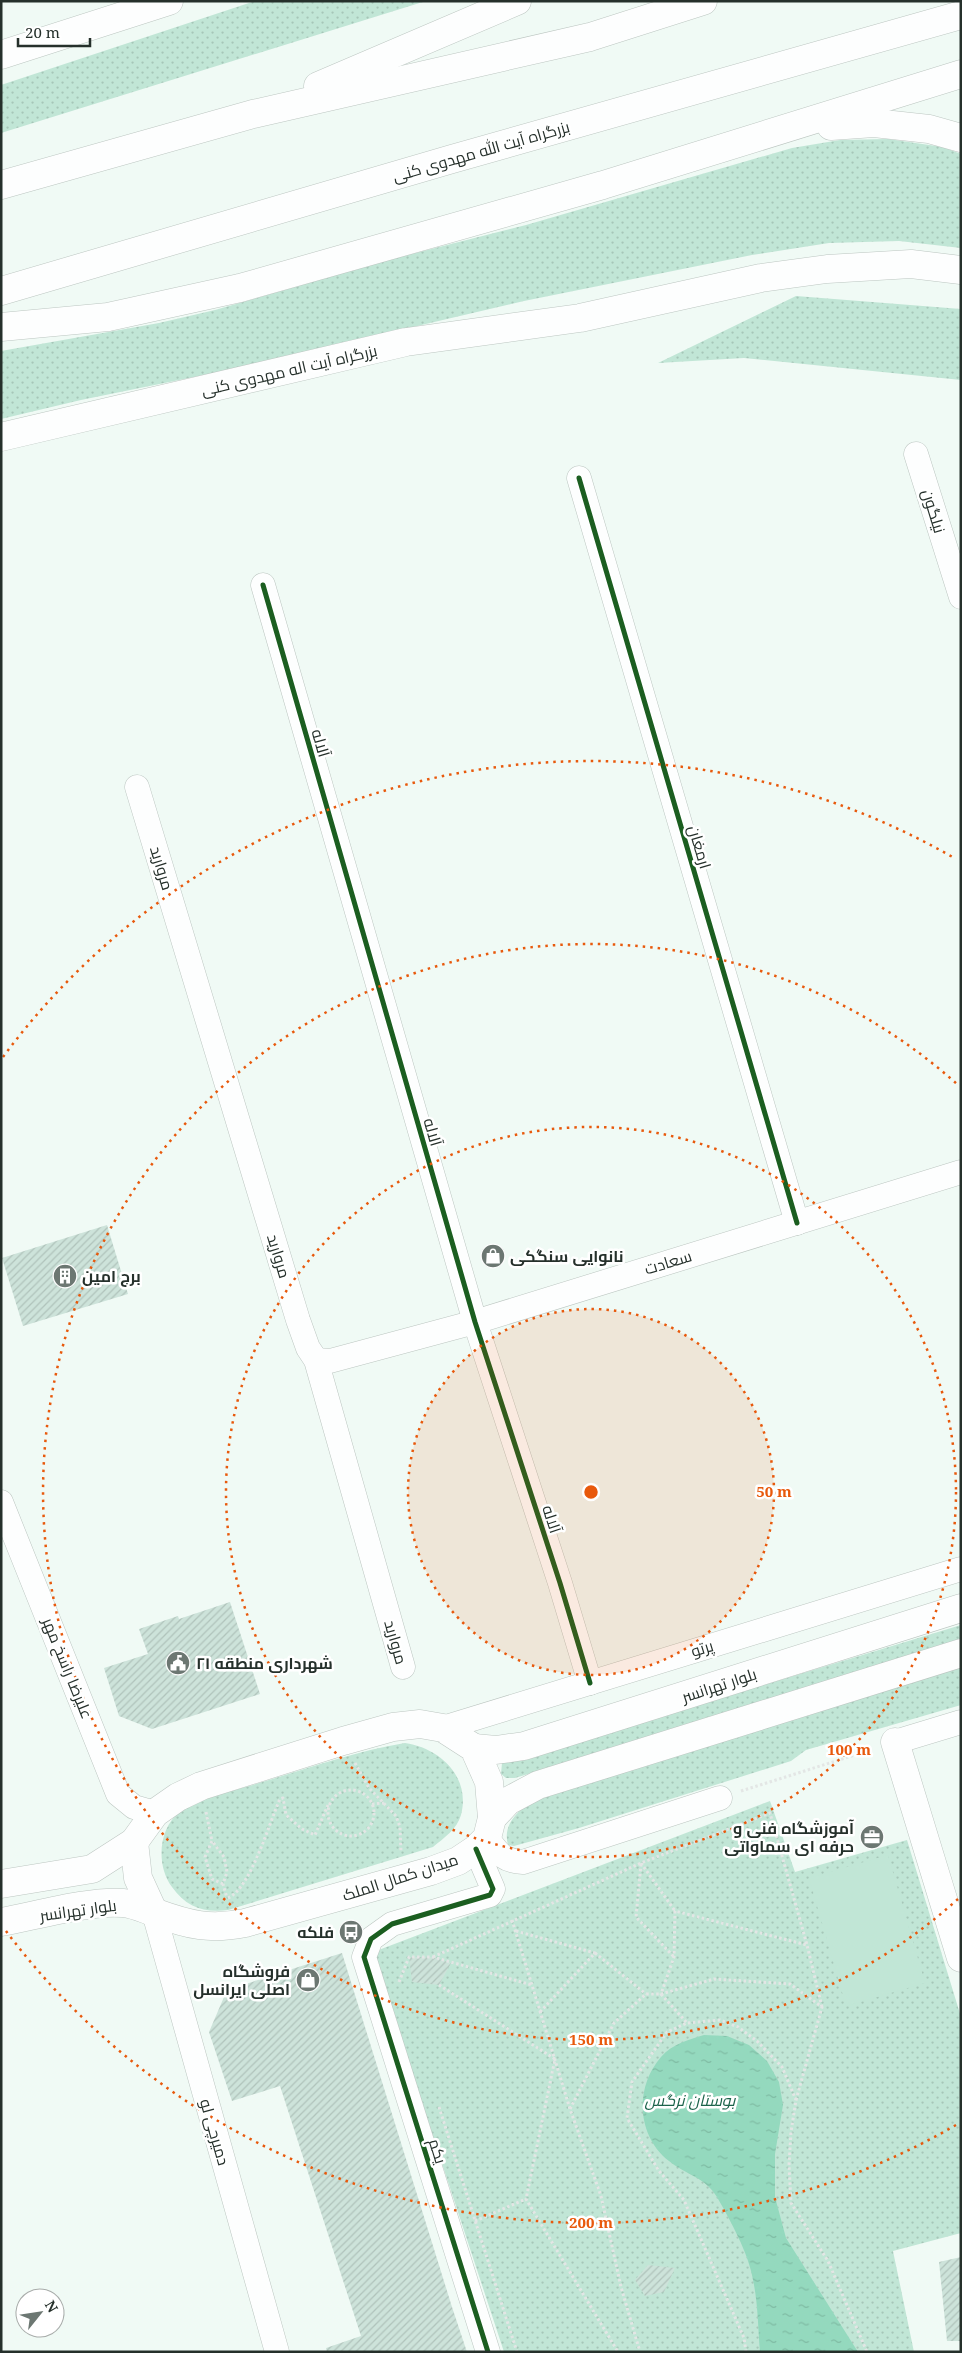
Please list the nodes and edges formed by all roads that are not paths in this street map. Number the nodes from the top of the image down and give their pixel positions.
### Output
1 (169, 1) edge
2 (517, 1) edge
3 (703, 1) edge
4 (961, 15) edge
5 (1, 55) edge
6 (961, 74) edge
7 (253, 114) junction
8 (789, 128) junction
9 (961, 138) edge
10 (1, 185) edge
11 (961, 270) edge
12 (1, 291) edge
13 (1, 327) edge
14 (1, 437) edge
15 (916, 454) dead end
16 (579, 478) dead end
17 (263, 585) dead end
18 (961, 597) edge
19 (137, 787) dead end
20 (961, 1172) edge
21 (797, 1222) junction
22 (475, 1322) junction
23 (316, 1360) junction
24 (1, 1502) edge
25 (961, 1568) edge
26 (961, 1608) edge
27 (961, 1653) edge
28 (403, 1667) dead end
29 (590, 1683) junction
30 (961, 1722) edge
31 (443, 1728) junction
32 (895, 1742) joint
33 (474, 1748) junction
34 (720, 1798) road end
35 (155, 1814) junction
36 (485, 1835) junction
37 (134, 1842) junction
38 (1, 1884) edge
39 (154, 1913) junction
40 (1, 1922) edge
41 (961, 1958) edge
42 (277, 2352) edge
43 (488, 2352) edge

1 - 5 main road
2 - 7 main road
3 - 7 main road
4 - 12 main road, بزرگراه آیت الله مهدوی کنی
6 - 8 main road
7 - 10 main road
8 - 9 main road
8 - 13 main road
11 - 14 main road, بزرگراه آیت اله مهدوی کنی
15 - 18 street, نیلگون
16 - 21 street, ارمغان
17 - 22 street, آلاله
19 - 23 street, مروارید
20 - 21 street, سعادت
21 - 22 street, سعادت
22 - 23 street, سعادت
22 - 29 street, آلاله
23 - 28 street, مروارید
24 - 35 street, علیرضا راسخ مهر
25 - 29 street, پرتو
26 - 33 main road, بلوار تهرانسر
27 - 36 main road
29 - 31 street, پرتو
30 - 32 street
31 - 33 main road
31 - 35 main road
32 - 41 main road
33 - 36 main road
34 - 36 street
35 - 37 main road
36 - 39 main road, میدان کمال الملک
36 - 43 street, یکم
37 - 38 main road
37 - 39 main road
39 - 40 main road, بلوار تهرانسر
39 - 42 street, دمیرچی لو

